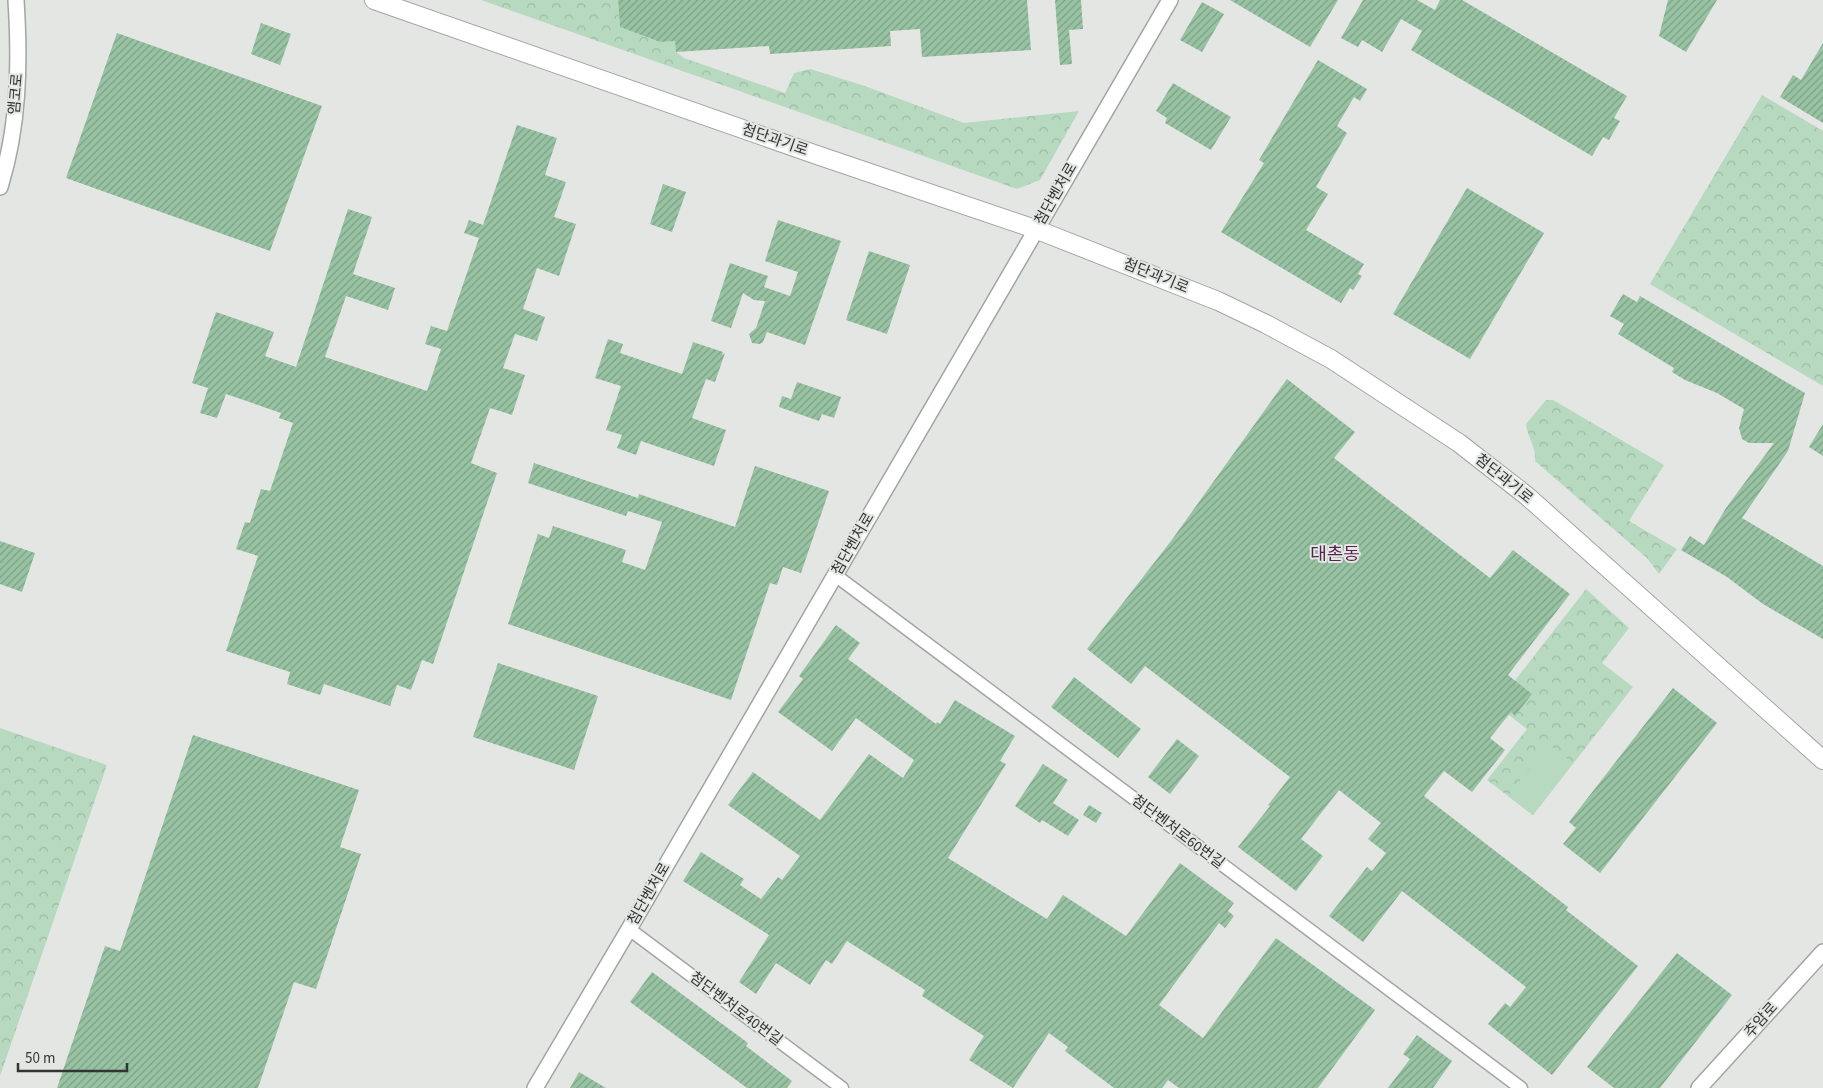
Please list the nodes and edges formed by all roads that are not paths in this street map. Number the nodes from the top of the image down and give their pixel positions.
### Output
1 (16, 0) edge
2 (374, 0) edge
3 (1170, 0) edge
4 (0, 187) edge
5 (1036, 229) junction
6 (836, 575) junction
7 (1823, 760) edge
8 (629, 929) junction
9 (1823, 952) edge
10 (535, 1088) edge
11 (842, 1088) edge
12 (1521, 1088) edge
13 (1699, 1088) edge

1 - 4 street, 앰코로
2 - 5 main road, 첨단과기로
3 - 5 street, 첨단벤처로
5 - 6 street, 첨단벤처로
5 - 7 main road, 첨단과기로
6 - 8 street, 첨단벤처로
6 - 12 street, 첨단벤처로60번길
8 - 10 street, 첨단벤처로
8 - 11 street, 첨단벤처로40번길
9 - 13 street, 추암로

